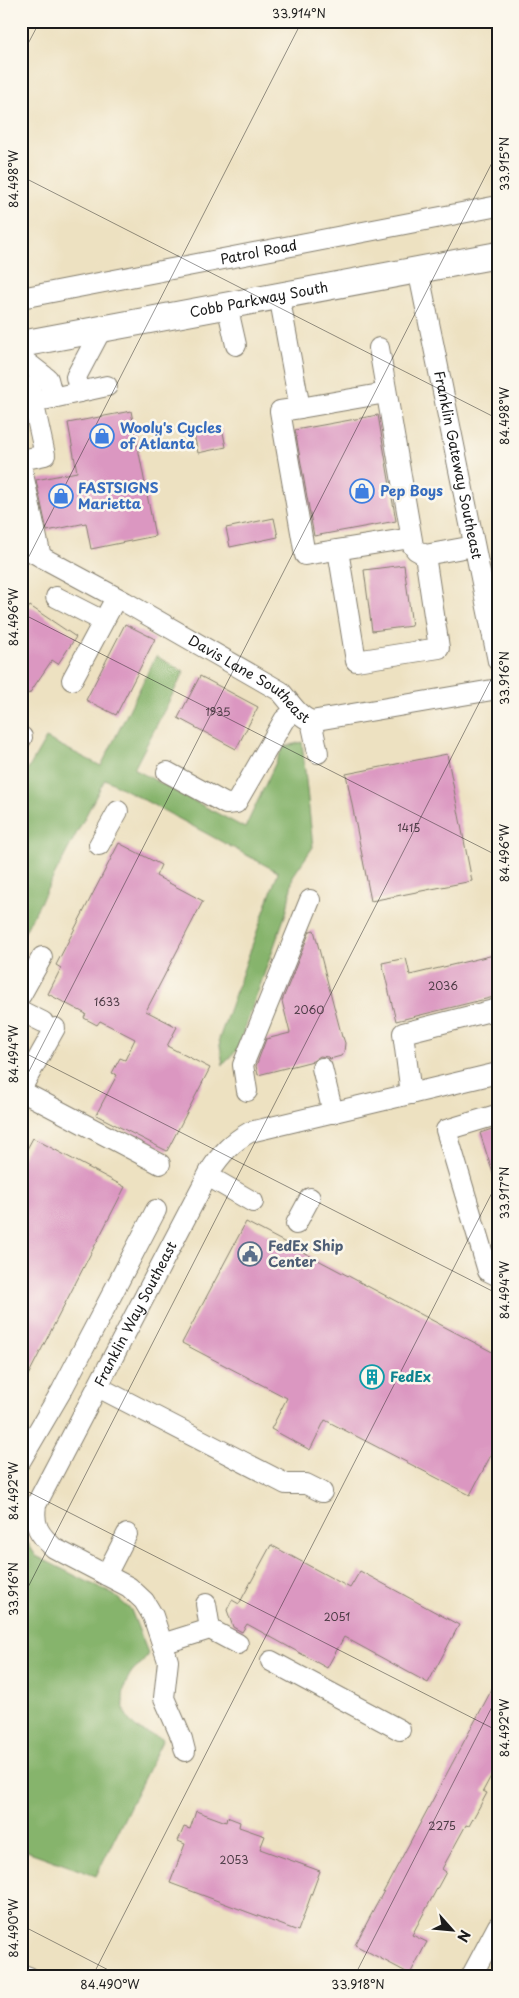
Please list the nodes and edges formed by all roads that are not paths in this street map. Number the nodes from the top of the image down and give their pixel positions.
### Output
1 (498, 206) edge
2 (498, 255) edge
3 (418, 269) junction
4 (279, 295) junction
5 (21, 298) edge
6 (227, 305) junction
7 (102, 328) junction
8 (21, 344) edge
9 (236, 345) dead end
10 (379, 348) dead end
11 (21, 358) edge
12 (107, 386) dead end
13 (80, 392) junction
14 (386, 393) junction
15 (39, 396) junction
16 (300, 408) junction
17 (21, 460) edge
18 (21, 465) edge
19 (411, 538) junction
20 (21, 546) edge
21 (474, 546) junction
22 (338, 550) junction
23 (425, 555) junction
24 (42, 557) junction
25 (56, 597) dead end
26 (116, 598) junction
27 (103, 621) junction
28 (494, 622) edge
29 (498, 661) edge
30 (72, 680) dead end
31 (498, 689) edge
32 (295, 710) junction
33 (312, 721) junction
34 (318, 753) dead end
35 (167, 772) dead end
36 (118, 811) dead end
37 (99, 845) dead end
38 (310, 900) dead end
39 (42, 957) dead end
40 (21, 995) edge
41 (498, 1009) edge
42 (21, 1011) edge
43 (318, 1072) dead end
44 (498, 1074) edge
45 (21, 1090) edge
46 (247, 1091) dead end
47 (410, 1094) junction
48 (333, 1113) junction
49 (496, 1115) dead end
50 (160, 1164) dead end
51 (208, 1176) junction
52 (310, 1198) dead end
53 (254, 1202) dead end
54 (156, 1210) dead end
55 (296, 1224) dead end
56 (498, 1276) edge
57 (98, 1387) junction
58 (21, 1460) edge
59 (322, 1492) dead end
60 (127, 1534) dead end
61 (106, 1575) junction
62 (206, 1604) dead end
63 (210, 1629) junction
64 (162, 1644) junction
65 (238, 1644) dead end
66 (271, 1661) dead end
67 (400, 1730) dead end
68 (185, 1752) dead end
69 (498, 1926) edge
70 (21, 1974) edge
71 (29, 1977) edge
72 (471, 1977) edge

1 - 5 street, Patrol Road
2 - 3 main road, Cobb Parkway South
3 - 4 main road, Cobb Parkway South
3 - 21 street, Franklin Gateway Southeast
4 - 6 main road, Cobb Parkway South
4 - 16 street
6 - 7 main road, Cobb Parkway South
6 - 9 street
7 - 8 main road, Cobb Parkway South
7 - 13 street
10 - 14 street
11 - 15 street
12 - 13 street
13 - 15 street
14 - 16 street
14 - 19 street
15 - 17 street
16 - 22 street
18 - 24 street
19 - 22 street
19 - 23 street
20 - 24 street, Davis Lane Southeast
21 - 23 street
21 - 28 street, Franklin Gateway Southeast
22 - 23 street
24 - 26 street, Davis Lane Southeast
25 - 27 street
26 - 27 street
26 - 32 street, Davis Lane Southeast
27 - 30 street
28 - 29 street, Franklin Gateway Southeast
31 - 33 street, Davis Lane Southeast
32 - 33 street, Davis Lane Southeast
32 - 35 street
33 - 34 street
36 - 37 street
38 - 46 street
39 - 40 street
41 - 47 street
42 - 45 street
43 - 48 street
44 - 47 street, Franklin Way Southeast
45 - 50 street
47 - 48 street, Franklin Way Southeast
48 - 51 street, Franklin Way Southeast
49 - 56 street
51 - 53 street
51 - 57 street, Franklin Way Southeast
52 - 55 street
54 - 58 street
57 - 59 street
57 - 61 street, Franklin Way Southeast
60 - 61 street
61 - 64 street, Franklin Way Southeast
62 - 63 street
63 - 64 street
63 - 65 street
64 - 68 street, Franklin Way Southeast
66 - 67 street
69 - 72 street
70 - 71 street

